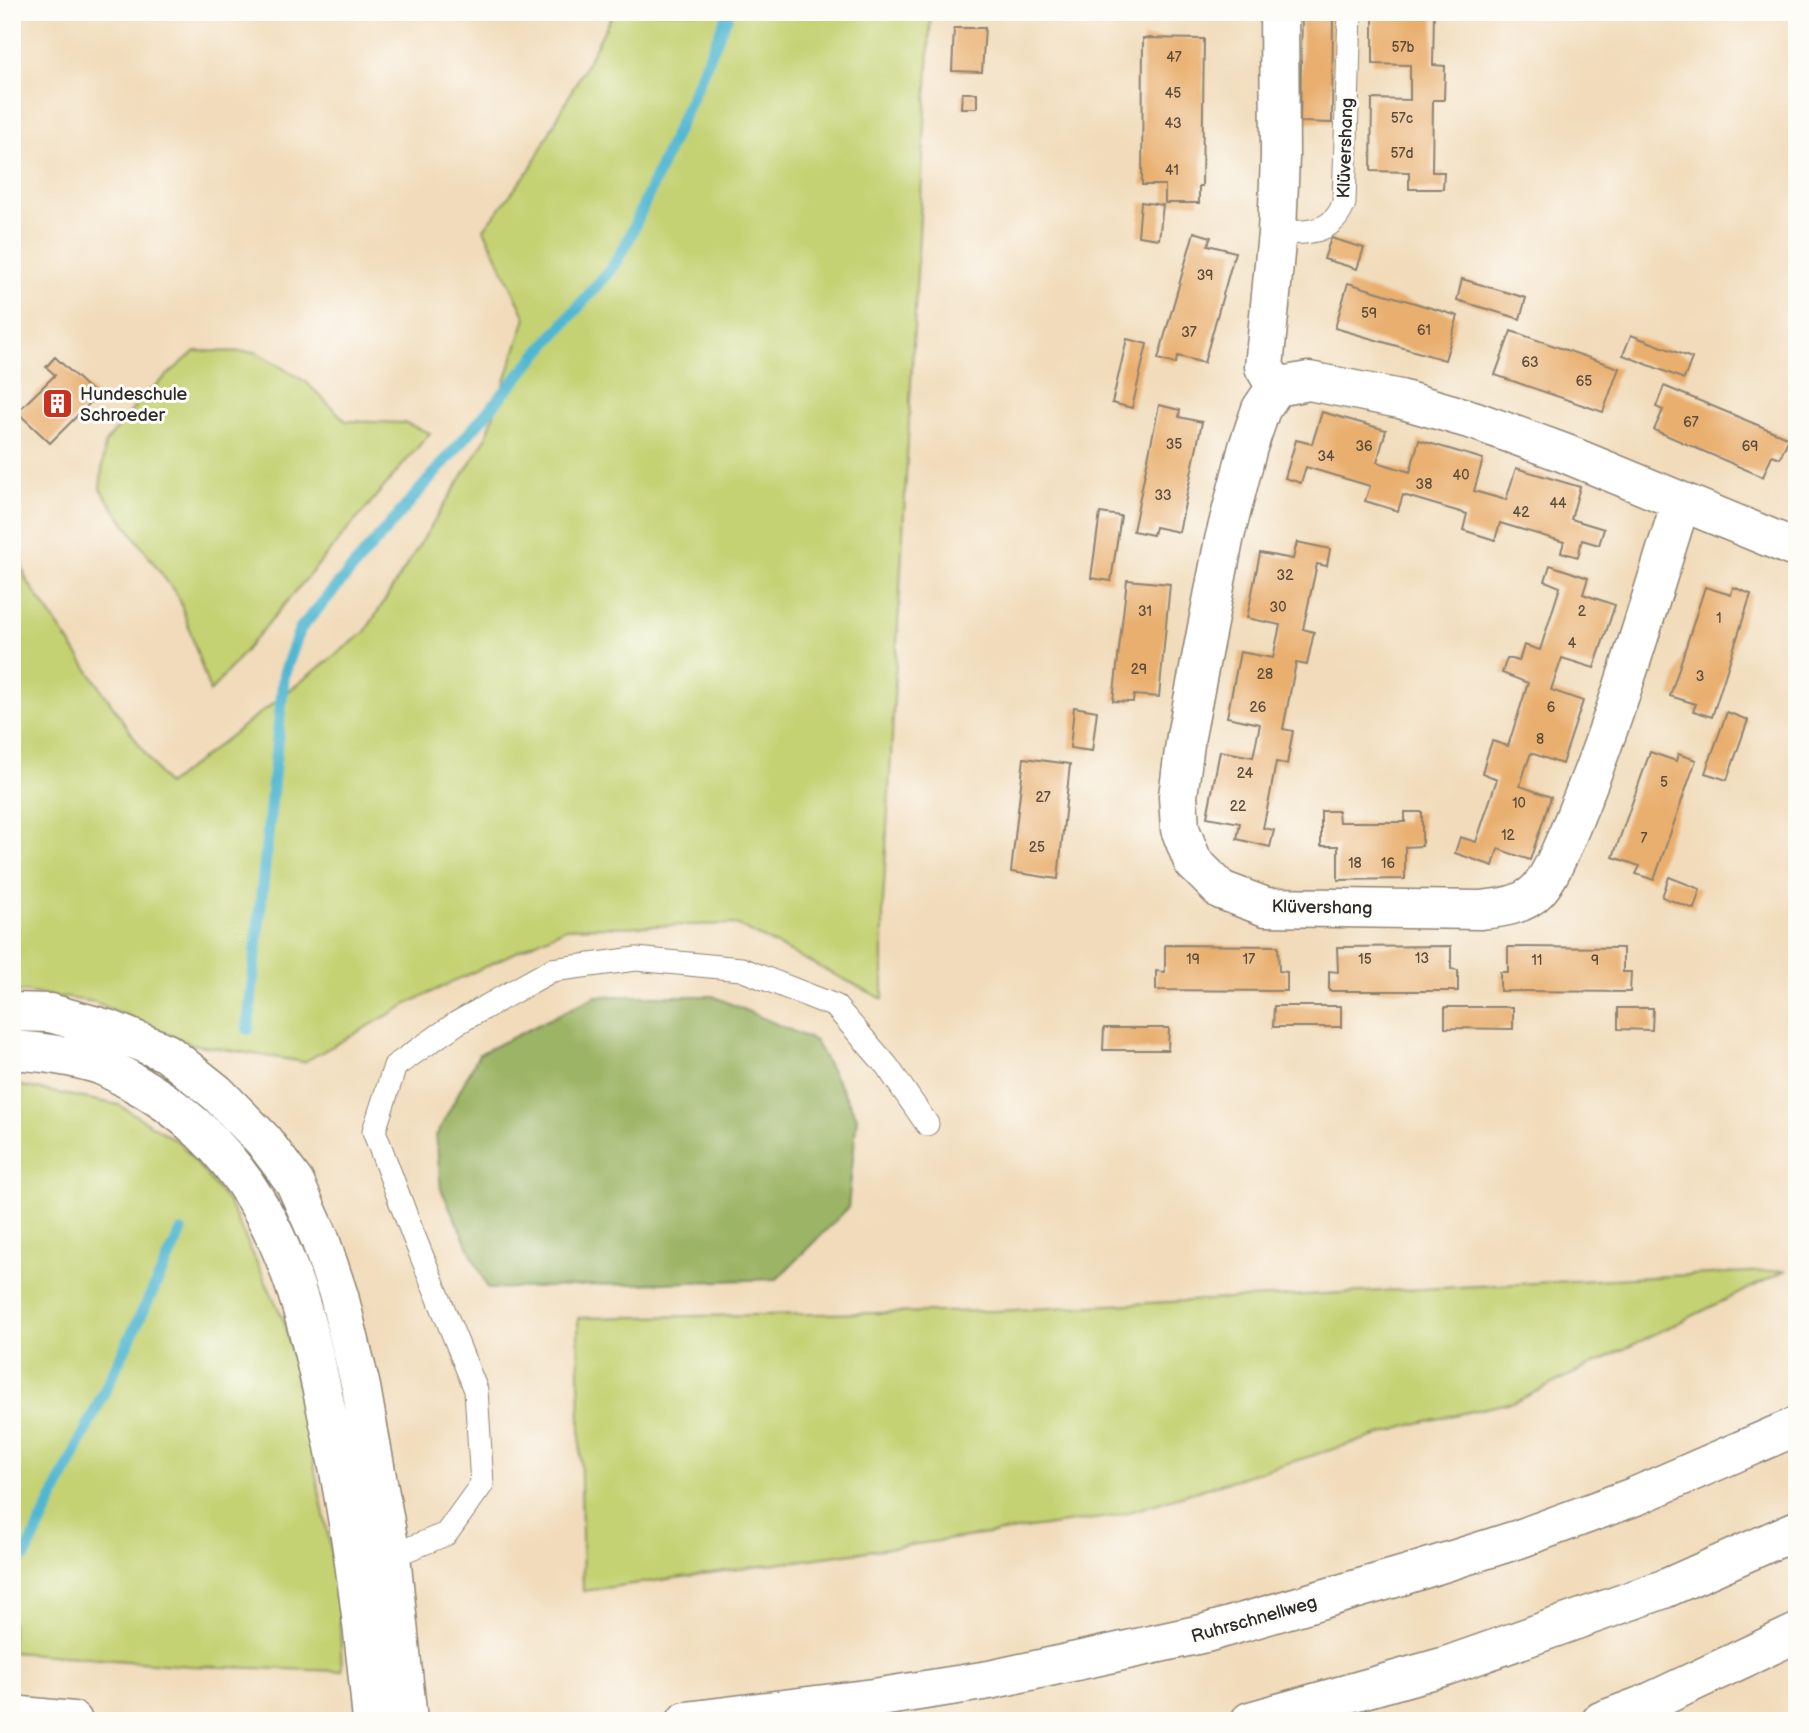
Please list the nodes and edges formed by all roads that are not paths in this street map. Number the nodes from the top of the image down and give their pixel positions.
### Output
1 (1279, 12) edge
2 (1350, 12) edge
3 (1277, 233) junction
4 (1276, 387) junction
5 (1681, 502) junction
6 (1797, 549) edge
7 (12, 1012) edge
8 (12, 1050) edge
9 (927, 1124) dead end
10 (1797, 1426) edge
11 (1797, 1530) edge
12 (391, 1556) junction
13 (1797, 1633) edge
14 (12, 1715) edge
15 (73, 1721) edge
16 (372, 1721) edge
17 (408, 1721) edge
18 (686, 1721) edge
19 (1251, 1721) edge
20 (1601, 1721) edge

1 - 3 main road
2 - 3 lane, Klüvershang
3 - 4 main road
4 - 5 main road
4 - 5 main road, Klüvershang
5 - 6 main road
7 - 12 main road
8 - 16 main road
9 - 12 lane
10 - 18 main road, Ruhrschnellweg
11 - 19 main road
12 - 17 main road
13 - 20 main road
14 - 15 main road

